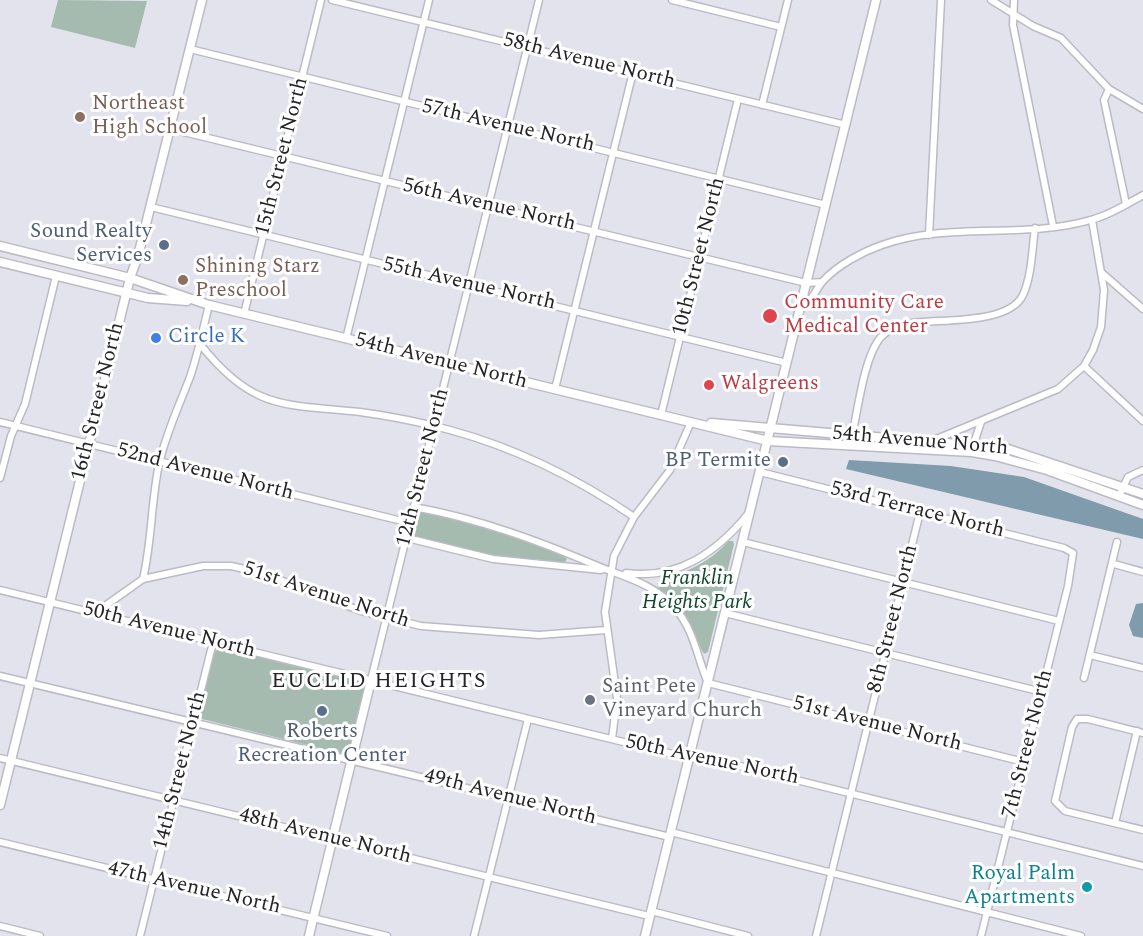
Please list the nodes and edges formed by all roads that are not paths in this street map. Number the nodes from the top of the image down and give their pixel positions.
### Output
1 (202, 0) edge
2 (321, 0) edge
3 (332, 0) edge
4 (429, 0) edge
5 (539, 0) edge
6 (672, 0) edge
7 (788, 0) edge
8 (876, 0) edge
9 (941, 0) edge
10 (991, 0) edge
11 (1014, 0) edge
12 (342, 1) edge
13 (1013, 13) junction
14 (424, 22) junction
15 (781, 27) junction
16 (526, 46) junction
17 (190, 49) junction
18 (633, 72) junction
19 (302, 76) junction
20 (1108, 89) junction
21 (738, 99) junction
22 (405, 102) junction
23 (762, 105) junction
24 (1143, 109) edge
25 (846, 125) junction
26 (508, 126) junction
27 (171, 129) junction
28 (613, 152) junction
29 (283, 156) junction
30 (719, 179) junction
31 (386, 181) junction
32 (1143, 195) edge
33 (1126, 204) junction
34 (826, 205) junction
35 (488, 206) junction
36 (151, 207) junction
37 (1092, 220) junction
38 (1053, 226) junction
39 (1035, 228) junction
40 (594, 231) junction
41 (264, 235) junction
42 (929, 235) junction
43 (0, 246) edge
44 (699, 257) junction
45 (365, 260) junction
46 (0, 262) edge
47 (1102, 273) junction
48 (56, 276) junction
49 (130, 278) junction
50 (822, 282) junction
51 (806, 283) junction
52 (469, 285) junction
53 (126, 292) junction
54 (191, 301) junction
55 (210, 305) junction
56 (801, 307) junction
57 (1143, 309) edge
58 (575, 310) junction
59 (244, 314) junction
60 (680, 336) junction
61 (346, 339) junction
62 (200, 344) junction
63 (787, 363) junction
64 (449, 364) junction
65 (1084, 366) junction
66 (555, 389) junction
67 (661, 415) junction
68 (981, 421) junction
69 (1143, 421) edge
70 (0, 422) edge
71 (691, 422) junction
72 (16, 426) junction
73 (434, 426) junction
74 (771, 429) junction
75 (852, 436) junction
76 (934, 440) junction
77 (768, 441) junction
78 (89, 444) junction
79 (972, 448) junction
80 (160, 462) junction
81 (1143, 470) edge
82 (760, 472) junction
83 (0, 478) edge
84 (1122, 487) junction
85 (1143, 494) edge
86 (1119, 496) junction
87 (1143, 505) edge
88 (414, 507) junction
89 (750, 511) junction
90 (920, 512) junction
91 (634, 517) junction
92 (410, 523) junction
93 (407, 538) junction
94 (743, 542) junction
95 (1117, 542) dead end
96 (1073, 553) joint
97 (1114, 564) junction
98 (611, 571) junction
99 (1143, 572) edge
100 (143, 579) junction
101 (903, 581) junction
102 (0, 590) edge
103 (50, 602) junction
104 (94, 613) junction
105 (725, 613) junction
106 (386, 619) junction
107 (1059, 621) junction
108 (606, 630) junction
109 (213, 642) junction
110 (886, 653) junction
111 (1090, 655) junction
112 (1143, 668) edge
113 (0, 676) edge
114 (1084, 678) dead end
115 (371, 680) junction
116 (30, 683) junction
117 (708, 683) junction
118 (1042, 692) junction
119 (528, 719) junction
120 (193, 721) junction
121 (869, 723) junction
122 (1140, 732) edge
123 (612, 739) junction
124 (0, 758) edge
125 (689, 758) junction
126 (351, 759) junction
127 (11, 761) junction
128 (1024, 762) junction
129 (851, 794) junction
130 (508, 798) junction
131 (173, 801) junction
132 (0, 805) edge
133 (1115, 823) junction
134 (1143, 830) edge
135 (1007, 833) junction
136 (670, 835) junction
137 (332, 838) junction
138 (0, 842) edge
139 (1143, 866) edge
140 (832, 872) junction
141 (489, 877) junction
142 (154, 879) junction
143 (987, 912) junction
144 (650, 914) junction
145 (313, 918) junction
146 (0, 927) edge
147 (40, 936) edge
148 (140, 936) edge
149 (309, 936) edge
150 (387, 936) edge
151 (474, 936) edge
152 (645, 936) edge
153 (748, 936) edge
154 (816, 936) edge
155 (981, 936) edge
156 (1081, 936) edge

1 - 17 main road, 16th Street North
2 - 19 street, 15th Street North
3 - 12 street, 58th Avenue North
4 - 14 street
5 - 16 street, 12th Street North
6 - 15 street
7 - 15 street
8 - 25 main road
9 - 42 street
10 - 13 street
11 - 13 street
12 - 14 street, 58th Avenue North
13 - 20 street
13 - 38 street
14 - 16 street, 58th Avenue North
14 - 22 street
15 - 23 street
16 - 18 street, 58th Avenue North
16 - 26 street, 12th Street North
17 - 19 street, 57th Avenue North
17 - 27 main road, 16th Street North
18 - 21 street, 58th Avenue North
18 - 28 street
19 - 22 street, 57th Avenue North
19 - 29 street, 15th Street North
20 - 24 street
20 - 33 street
21 - 23 street, 58th Avenue North
21 - 30 street, 10th Street North
22 - 26 street, 57th Avenue North
22 - 31 street
23 - 25 street, 58th Avenue North
25 - 34 main road
26 - 28 street, 57th Avenue North
26 - 35 street, 12th Street North
27 - 29 street, 56th Avenue North
27 - 36 main road, 16th Street North
28 - 30 street, 57th Avenue North
28 - 40 street
29 - 31 street, 56th Avenue North
29 - 41 street, 15th Street North
30 - 34 street, 57th Avenue North
30 - 44 street, 10th Street North
31 - 35 street, 56th Avenue North
31 - 45 street
32 - 33 street
33 - 37 street
34 - 51 main road
35 - 40 street, 56th Avenue North
35 - 52 street, 12th Street North
36 - 41 street, 55th Avenue North
36 - 49 main road, 16th Street North
37 - 38 street
37 - 47 street
38 - 39 street
39 - 42 street
39 - 75 street
40 - 44 street, 56th Avenue North
40 - 58 street
41 - 45 street, 55th Avenue North
41 - 59 street, 15th Street North
42 - 50 street
43 - 49 main road, 54th Avenue North
44 - 51 street, 56th Avenue North
44 - 60 street, 10th Street North
45 - 52 street, 55th Avenue North
45 - 61 street
46 - 48 main road, 54th Avenue North
47 - 57 street
47 - 65 street
48 - 53 main road, 54th Avenue North
48 - 72 street
49 - 53 main road, 16th Street North
49 - 54 main road, 54th Avenue North
50 - 51 street, 56th Avenue North
50 - 56 street
51 - 56 main road
52 - 58 street, 55th Avenue North
52 - 64 street, 12th Street North
53 - 54 main road, 54th Avenue North
53 - 78 main road, 16th Street North
54 - 55 main road, 54th Avenue North
55 - 59 main road, 54th Avenue North
55 - 62 street
56 - 63 main road
58 - 60 street, 55th Avenue North
58 - 66 street
59 - 61 main road, 54th Avenue North
60 - 63 street, 55th Avenue North
60 - 67 street, 10th Street North
61 - 64 main road, 54th Avenue North
62 - 73 street
62 - 80 street
63 - 74 main road
64 - 66 main road, 54th Avenue North
64 - 73 street, 12th Street North
65 - 68 street
65 - 69 street
66 - 67 main road, 54th Avenue North
67 - 71 main road, 54th Avenue North
68 - 76 street
68 - 79 street
70 - 72 street, 52nd Avenue North
71 - 74 main road, 54th Avenue North
71 - 77 main road, 54th Avenue North
71 - 91 street
72 - 78 street, 52nd Avenue North
72 - 83 street
73 - 88 street, 12th Street North
73 - 91 street
74 - 75 main road, 54th Avenue North
74 - 77 main road
75 - 76 main road, 54th Avenue North
76 - 79 main road, 54th Avenue North
77 - 79 main road, 54th Avenue North
77 - 82 main road
78 - 80 street, 52nd Avenue North
78 - 103 main road, 16th Street North
79 - 84 main road, 54th Avenue North
79 - 86 main road, 54th Avenue North
80 - 92 street, 52nd Avenue North
80 - 100 street
81 - 84 street
82 - 89 main road
82 - 90 street, 53rd Terrace North
84 - 85 main road, 54th Avenue North
84 - 86 street
86 - 87 main road, 54th Avenue North
88 - 92 street, 12th Street North
88 - 98 street
89 - 94 main road
89 - 98 street
90 - 96 street, 53rd Terrace North
90 - 101 street, 8th Street North
91 - 98 street
92 - 93 street, 12th Street North
93 - 98 street
93 - 106 street, 12th Street North
94 - 101 street
94 - 105 main road
95 - 97 street
96 - 107 street, 7th Street North
97 - 99 street
97 - 111 street
98 - 108 street
98 - 117 street
100 - 104 street, 51st Avenue North
100 - 106 street, 51st Avenue North
101 - 107 street
101 - 110 street, 8th Street North
102 - 103 street, 50th Avenue North
103 - 104 street, 50th Avenue North
103 - 116 main road, 16th Street North
104 - 109 street, 50th Avenue North
105 - 110 street
105 - 117 main road
106 - 108 street, 51st Avenue North
106 - 115 street, 12th Street North
107 - 118 street, 7th Street North
108 - 123 street
109 - 115 street, 50th Avenue North
109 - 120 street, 14th Street North
110 - 118 street
110 - 121 street, 8th Street North
111 - 112 street
111 - 114 street
113 - 116 street, 49th Avenue North
115 - 119 street, 50th Avenue North
115 - 126 main road, 12th Street North
116 - 120 street, 49th Avenue North
116 - 127 main road, 16th Street North
117 - 121 street, 51st Avenue North
117 - 125 main road
118 - 128 street, 7th Street North
119 - 123 street, 50th Avenue North
119 - 130 street
120 - 126 street, 49th Avenue North
120 - 131 street, 14th Street North
121 - 128 street, 51st Avenue North
121 - 129 street, 8th Street North
122 - 133 street
122 - 133 street
123 - 125 street, 50th Avenue North
124 - 127 street, 48th Avenue North
125 - 129 street, 50th Avenue North
125 - 136 main road
126 - 130 street, 49th Avenue North
126 - 137 main road, 12th Street North
127 - 131 street, 48th Avenue North
127 - 132 main road, 16th Street North
128 - 135 street, 7th Street North
129 - 135 street, 50th Avenue North
129 - 140 street, 8th Street North
130 - 136 street, 49th Avenue North
130 - 141 street
131 - 137 street, 48th Avenue North
131 - 142 street, 14th Street North
133 - 134 street
135 - 139 street, 50th Avenue North
135 - 143 street, 7th Street North
136 - 140 street, 49th Avenue North
136 - 144 main road
137 - 141 street, 48th Avenue North
137 - 145 main road, 12th Street North
138 - 142 street, 47th Avenue North
140 - 143 street, 49th Avenue North
140 - 154 street, 8th Street North
141 - 144 street, 48th Avenue North
141 - 151 street
142 - 145 street, 47th Avenue North
142 - 148 street, 14th Street North
143 - 155 street, 7th Street North
143 - 156 street, 49th Avenue North
144 - 152 main road
144 - 153 street, 48th Avenue North
145 - 149 main road, 12th Street North
145 - 150 street, 47th Avenue North
146 - 147 street

